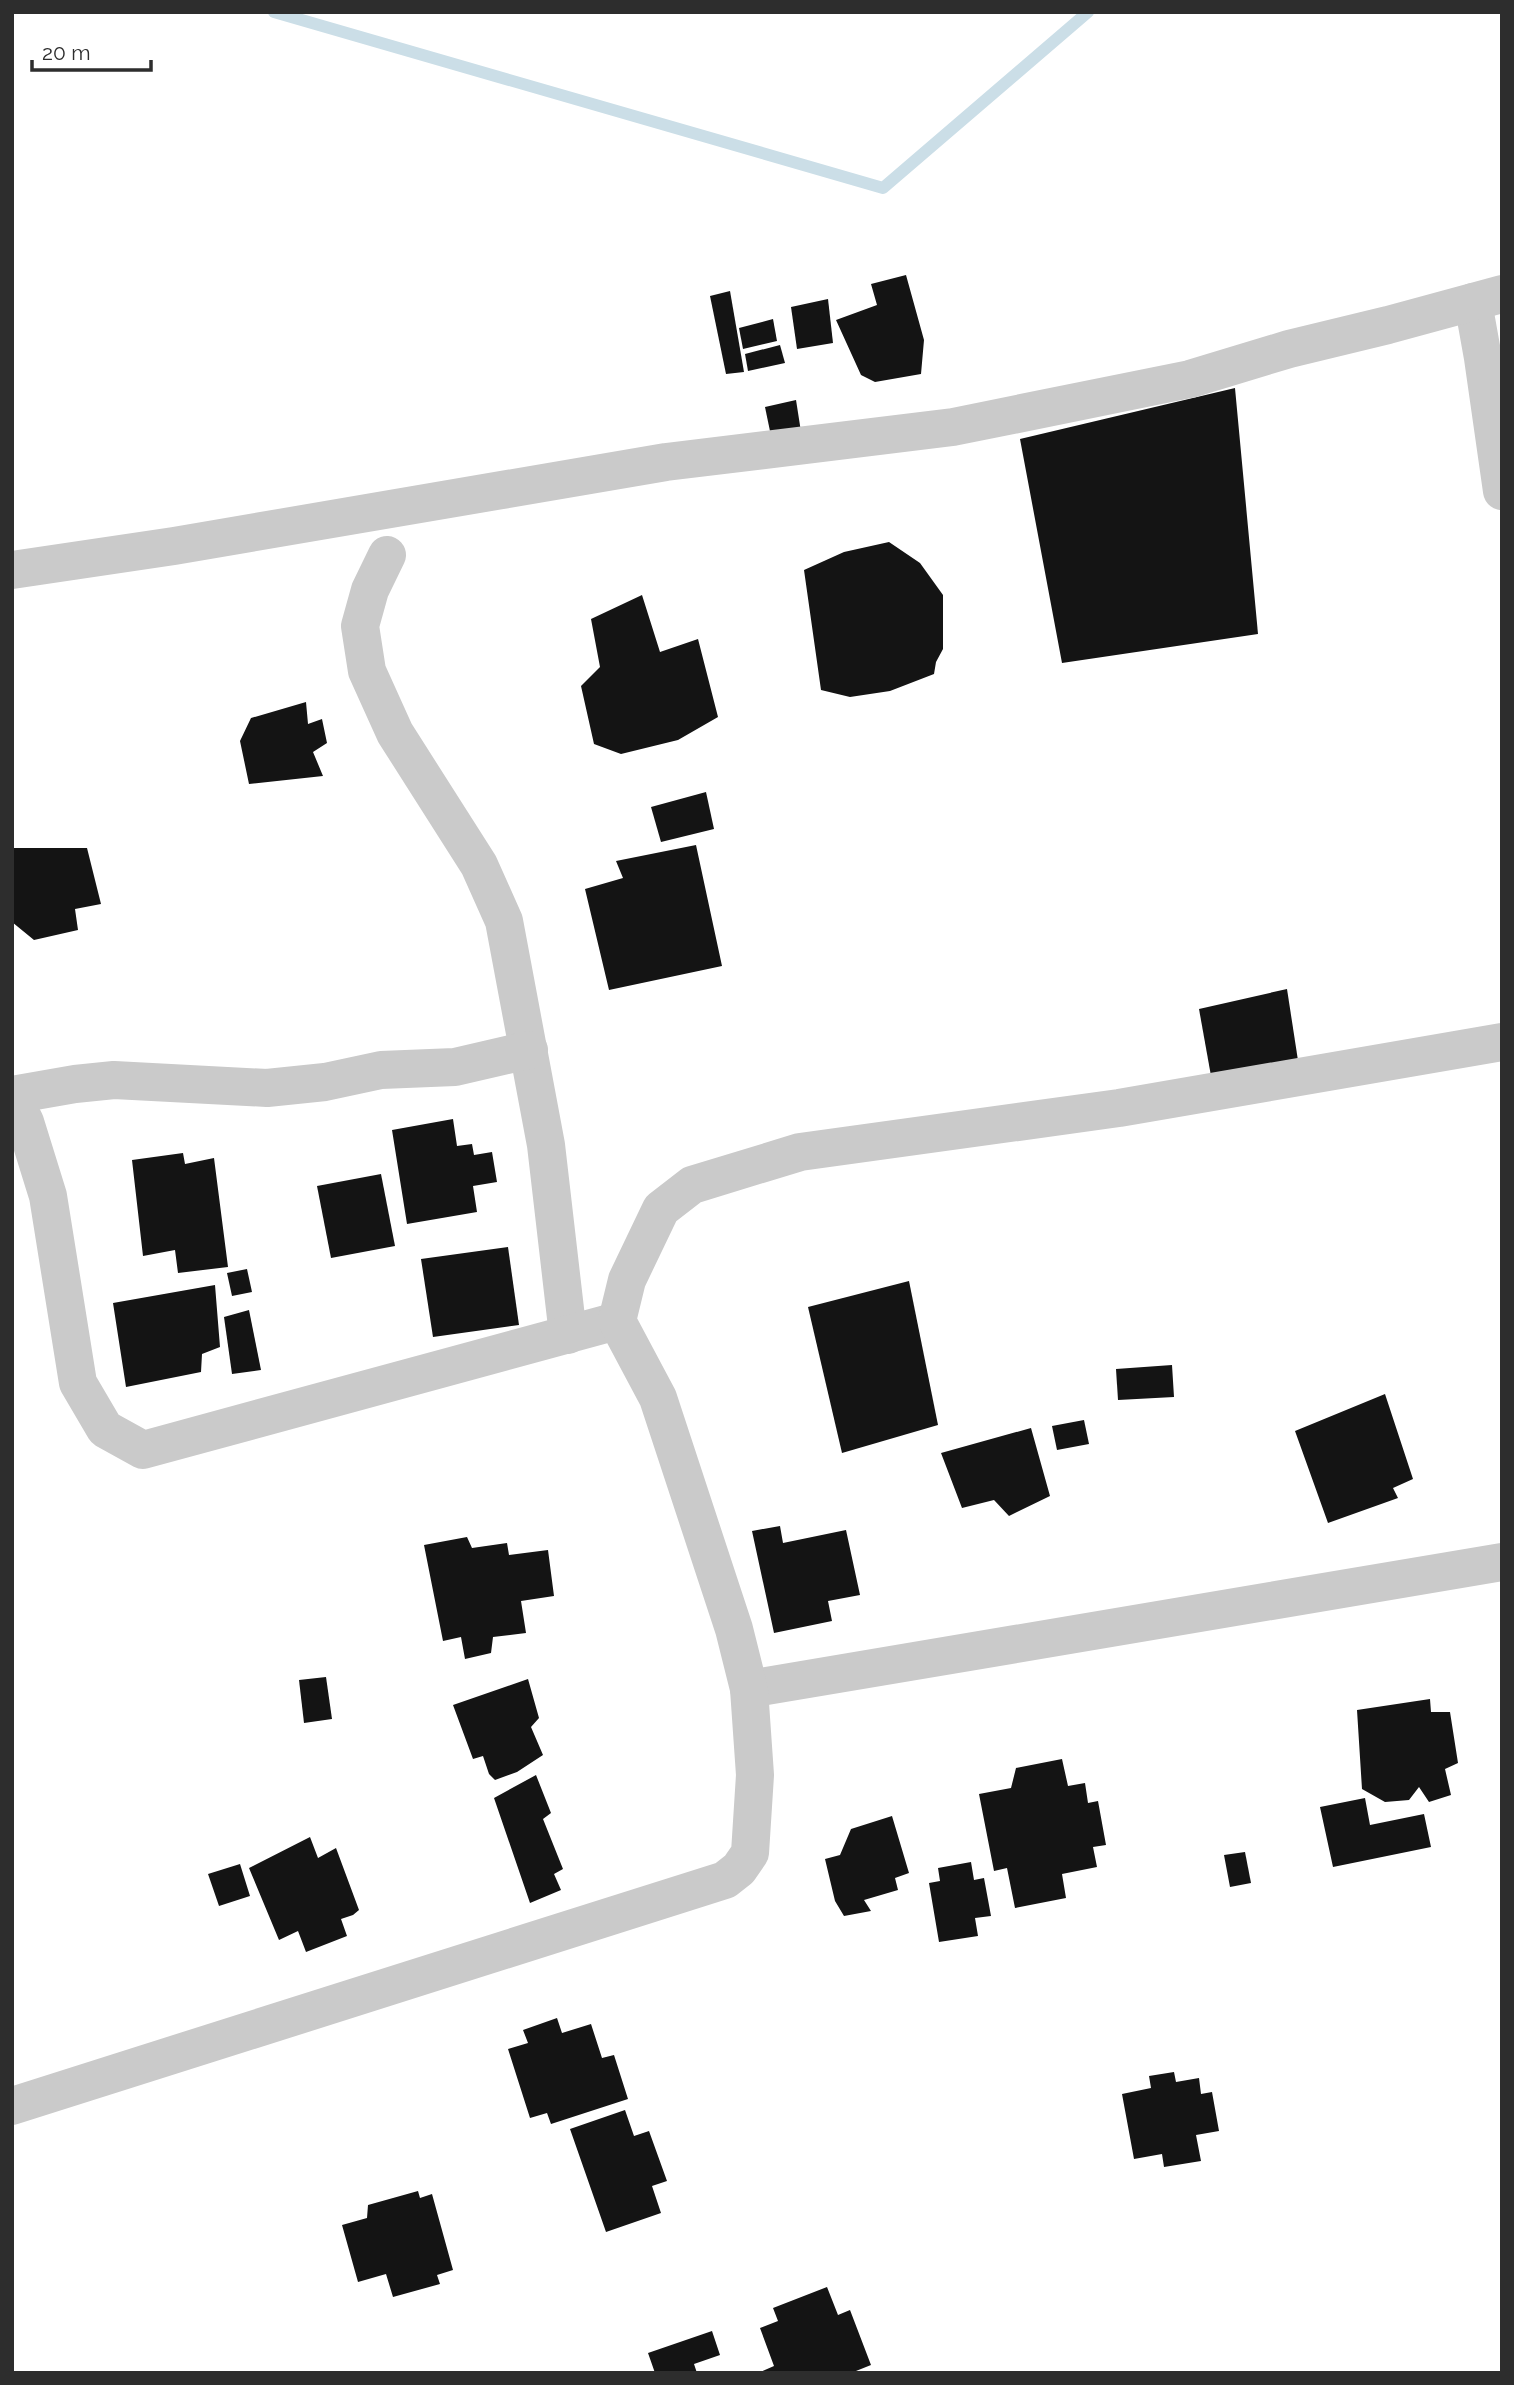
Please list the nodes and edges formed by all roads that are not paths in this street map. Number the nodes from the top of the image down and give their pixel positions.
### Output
1 (1487, 298) edge
2 (1502, 491) edge
3 (387, 555) dead end
4 (12, 570) edge
5 (1502, 1042) edge
6 (528, 1050) junction
7 (12, 1095) edge
8 (617, 1321) junction
9 (568, 1335) junction
10 (1502, 1562) edge
11 (749, 1689) junction
12 (12, 2106) edge

1 - 2 street
1 - 4 street
3 - 6 street
5 - 8 street
6 - 7 street
6 - 9 street
7 - 9 street
8 - 9 street
8 - 11 street
10 - 11 street
11 - 12 street

